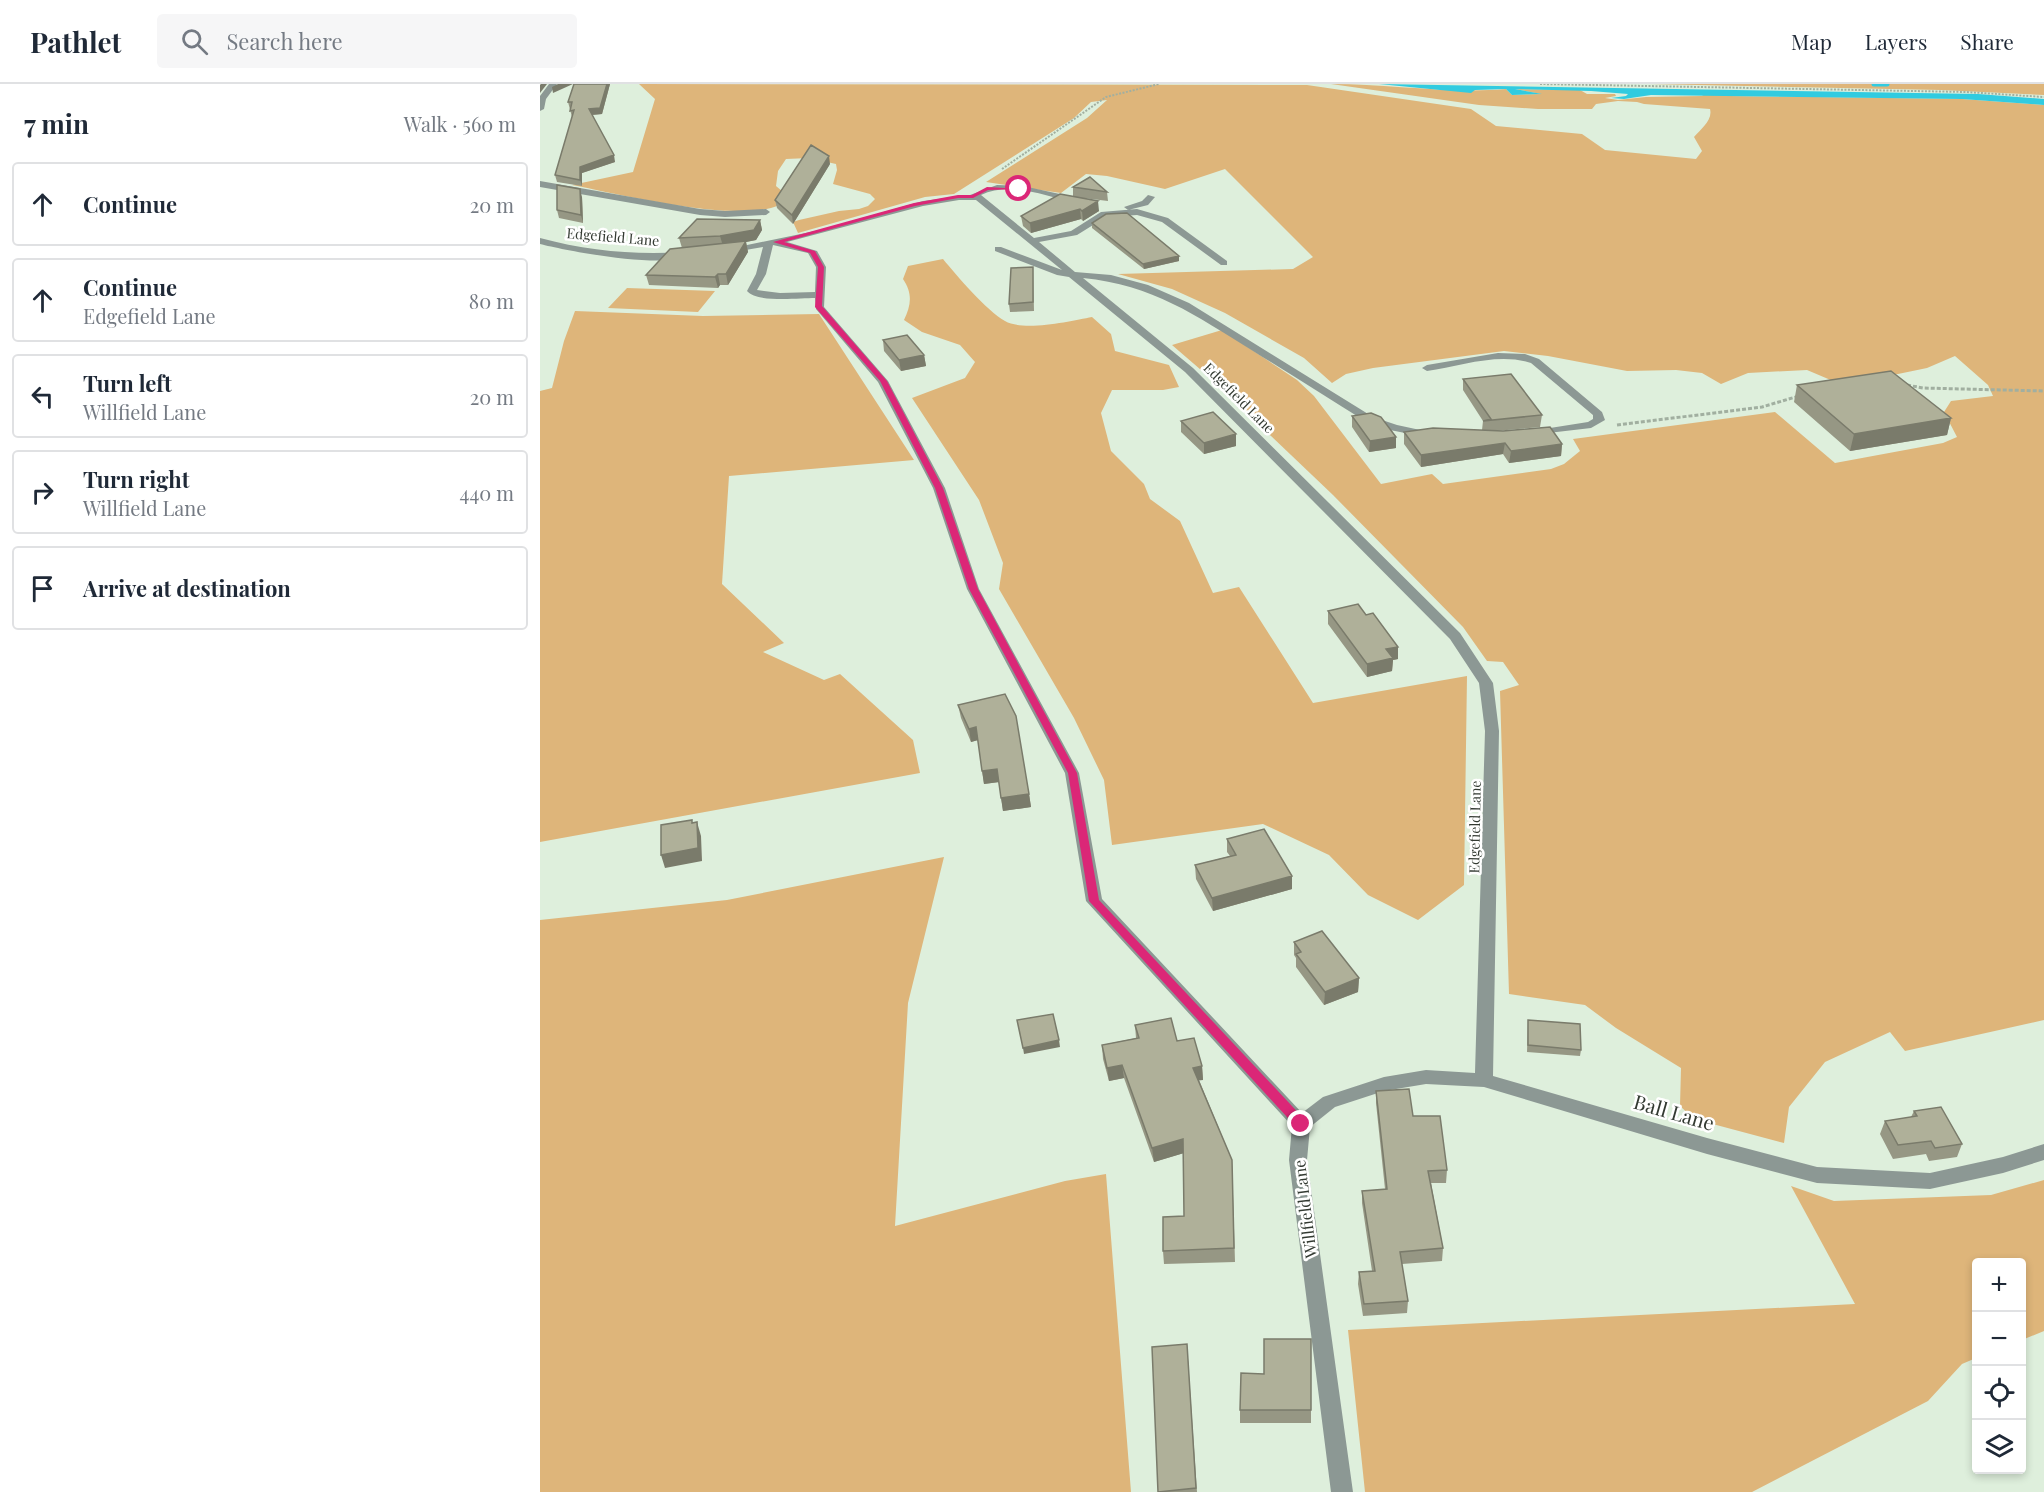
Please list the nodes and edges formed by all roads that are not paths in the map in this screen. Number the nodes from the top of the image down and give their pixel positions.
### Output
1 (553, 84) edge
2 (541, 99) edge
3 (540, 109) edge
4 (540, 184) edge
5 (973, 196) junction
6 (1151, 197) dead end
7 (1089, 203) edge
8 (1100, 204) edge
9 (766, 212) dead end
10 (1068, 224) edge
11 (1029, 238) junction
12 (540, 241) edge
13 (773, 243) junction
14 (998, 249) dead end
15 (714, 252) edge
16 (691, 254) edge
17 (1224, 263) dead end
18 (1074, 275) junction
19 (819, 295) junction
20 (1427, 368) dead end
21 (1520, 435) edge
22 (1442, 436) edge
23 (1484, 1080) junction
24 (1301, 1124) junction
25 (2044, 1152) edge
26 (1342, 1492) edge

1 - 2 street
2 - 3 street
4 - 9 street
5 - 7 street
5 - 11 street, Edgefield Lane
5 - 13 street
6 - 8 street
10 - 11 street
11 - 17 street
11 - 18 street, Edgefield Lane
12 - 16 street, Edgefield Lane
13 - 15 street
13 - 19 street
13 - 19 street
14 - 18 street
18 - 22 street
18 - 23 street, Edgefield Lane
19 - 24 street
20 - 21 street
23 - 24 street, Ball Lane
23 - 25 street, Ball Lane
24 - 26 street, Willfield Lane

